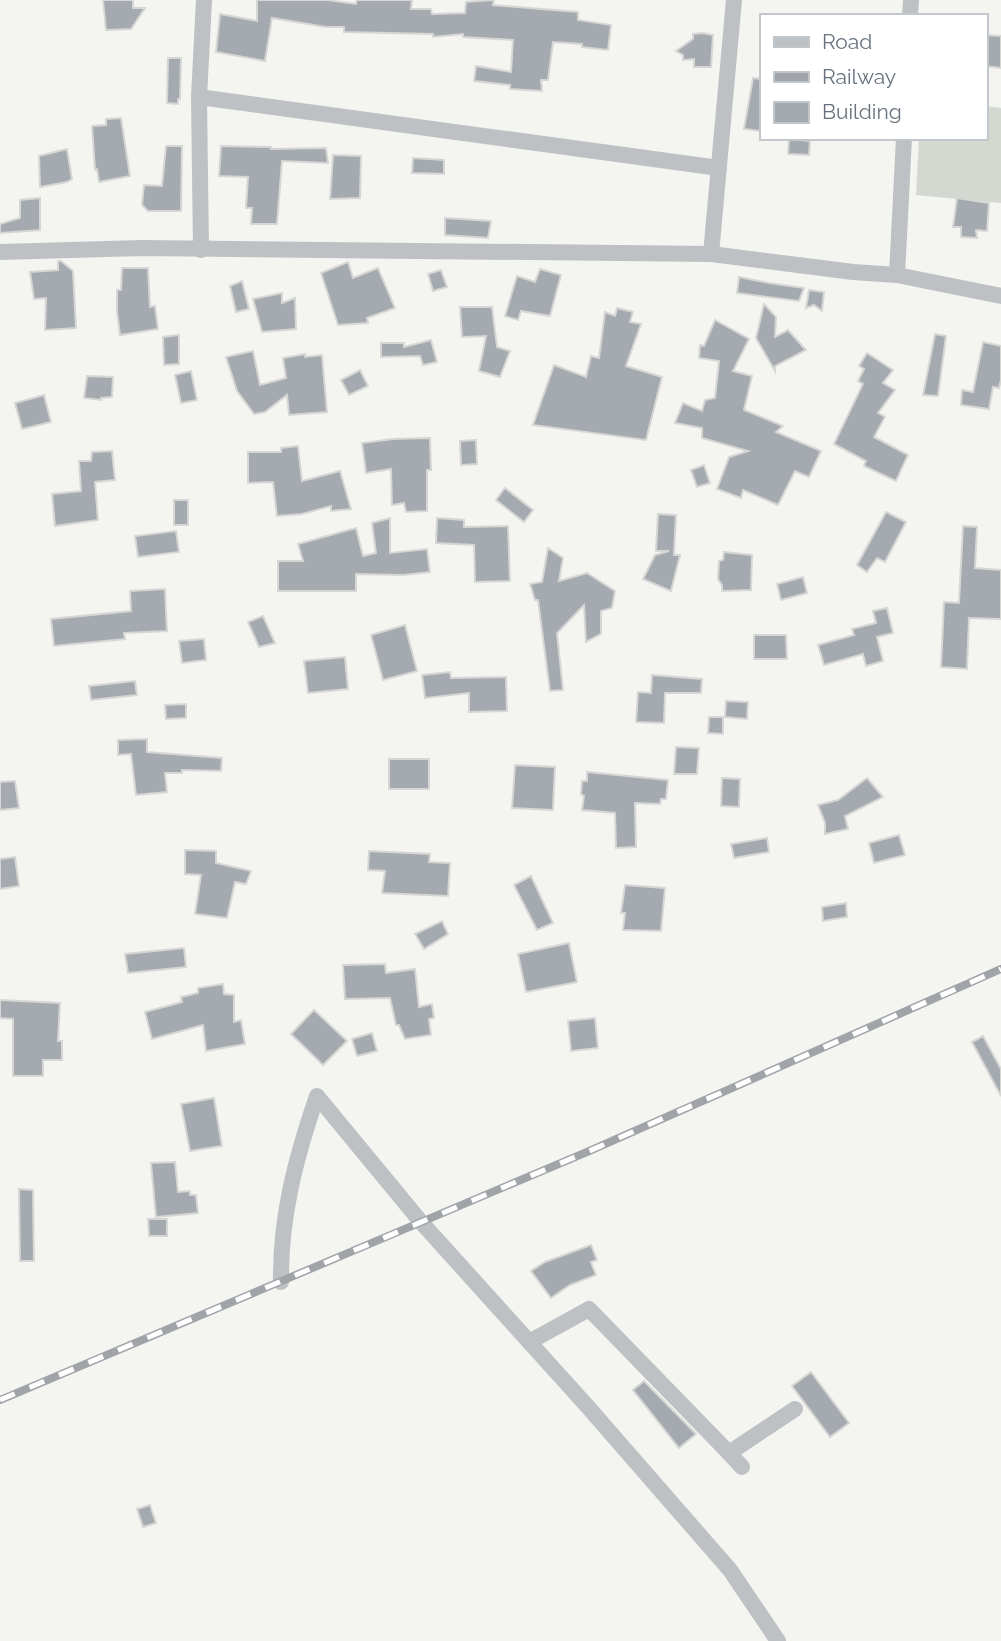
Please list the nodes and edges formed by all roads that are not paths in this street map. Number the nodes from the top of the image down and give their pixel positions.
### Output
1 (204, 0) edge
2 (734, 0) edge
3 (200, 97) junction
4 (904, 140) edge
5 (719, 168) junction
6 (201, 250) junction
7 (0, 252) edge
8 (710, 254) junction
9 (897, 275) junction
10 (1001, 296) edge
11 (281, 1282) dead end
12 (529, 1342) junction
13 (795, 1409) dead end
14 (729, 1453) junction
15 (742, 1467) dead end
16 (778, 1641) edge

1 - 3 street
2 - 5 street
3 - 5 street
3 - 6 street
4 - 9 street
5 - 8 street
6 - 7 street
6 - 8 street
8 - 9 street
9 - 10 street
11 - 12 street
12 - 14 street
12 - 16 street
13 - 14 street
14 - 15 street

